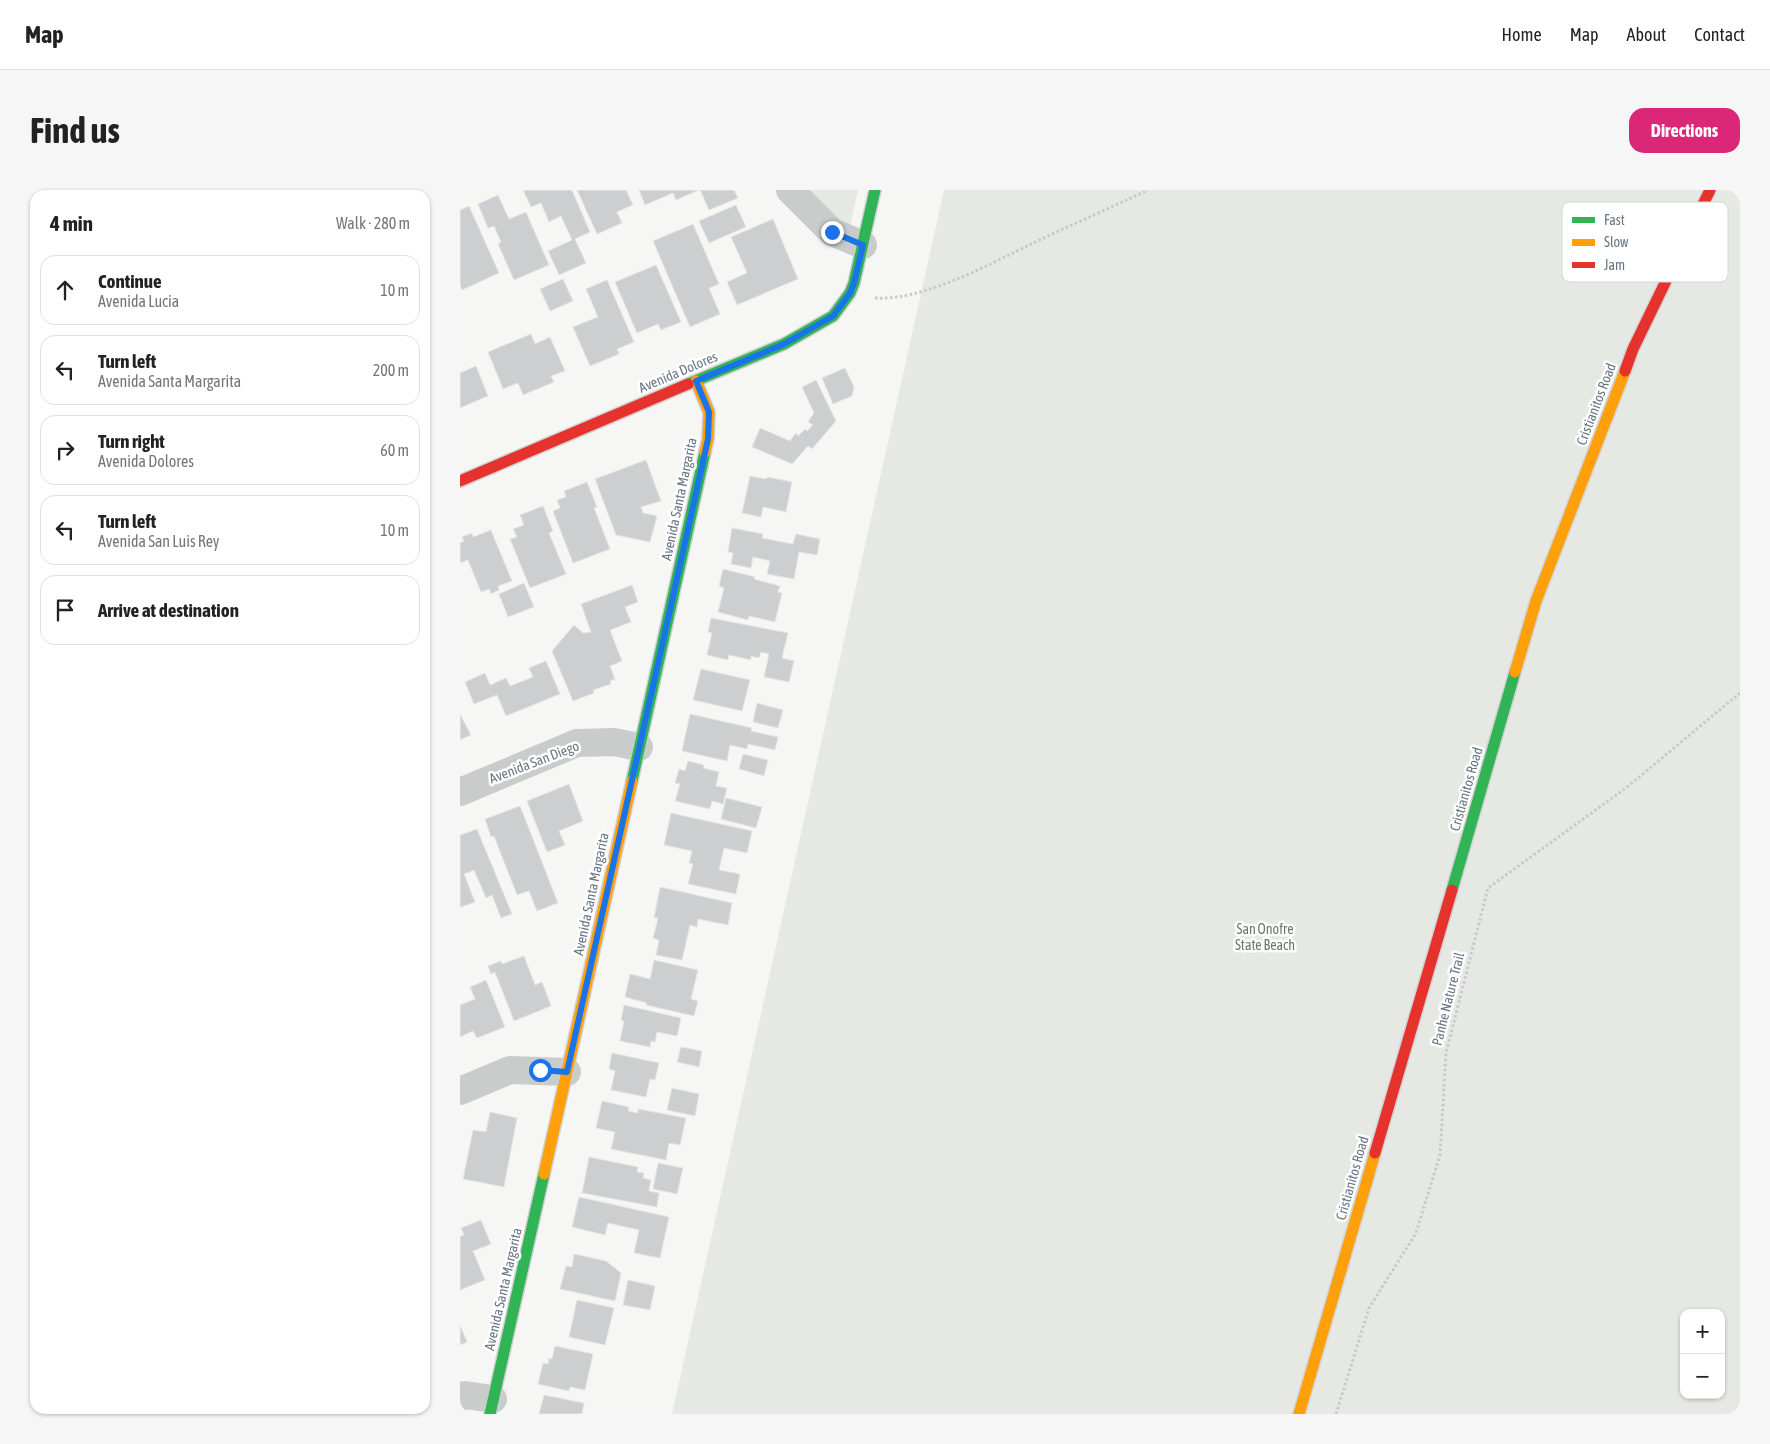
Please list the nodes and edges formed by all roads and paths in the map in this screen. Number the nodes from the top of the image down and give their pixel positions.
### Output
1 (790, 190) edge
2 (875, 190) edge
3 (1148, 190) edge
4 (1710, 190) edge
5 (1704, 202) edge
6 (863, 245) junction
7 (1666, 282) edge
8 (850, 293) junction
9 (696, 381) junction
10 (460, 480) edge
11 (1740, 692) edge
12 (639, 747) junction
13 (460, 792) edge
14 (567, 1072) junction
15 (460, 1091) edge
16 (460, 1396) edge
17 (491, 1406) edge
18 (1298, 1414) edge
19 (1336, 1414) edge

1 - 6 street
2 - 6 street
3 - 8 path
4 - 5 street, Cristianitos Road
6 - 8 street, Avenida Dolores
7 - 18 street, Cristianitos Road
8 - 9 street, Avenida Dolores
9 - 10 street, Avenida Dolores
9 - 12 street, Avenida Santa Margarita
11 - 19 path, Panhe Nature Trail
12 - 13 street, Avenida San Diego
12 - 14 street, Avenida Santa Margarita
14 - 15 street
14 - 17 street, Avenida Santa Margarita
16 - 17 street

